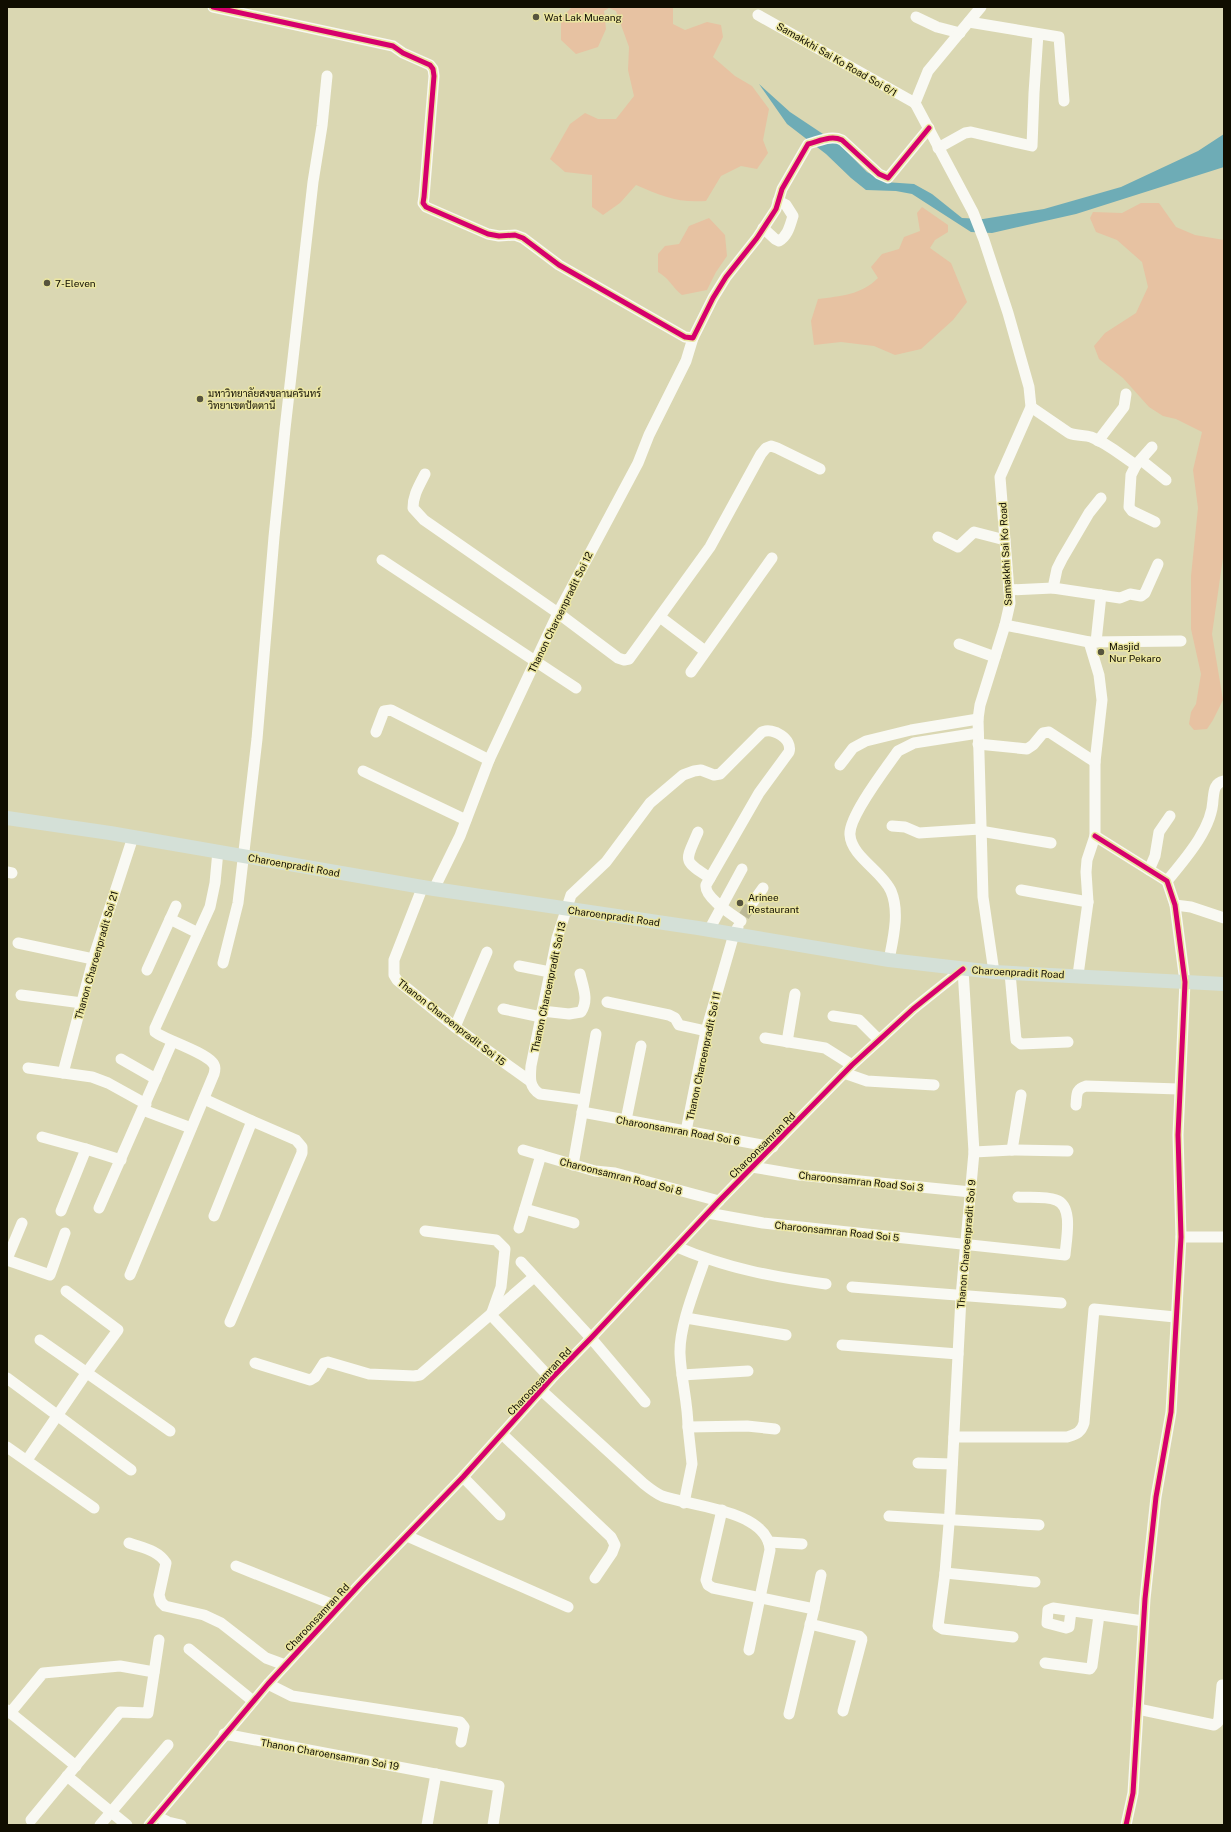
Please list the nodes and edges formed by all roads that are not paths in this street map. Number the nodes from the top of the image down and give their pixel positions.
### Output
1 (213, 7) edge
2 (981, 7) edge
3 (758, 15) dead end
4 (916, 17) dead end
5 (969, 22) junction
6 (960, 33) junction
7 (1038, 34) junction
8 (327, 76) dead end
9 (1064, 100) dead end
10 (915, 103) junction
11 (929, 128) junction
12 (938, 148) junction
13 (778, 201) junction
14 (763, 228) junction
15 (693, 338) junction
16 (1126, 394) dead end
17 (1031, 407) junction
18 (1098, 441) junction
19 (1152, 447) dead end
20 (1138, 463) junction
21 (820, 469) dead end
22 (425, 474) dead end
23 (1166, 480) dead end
24 (1101, 498) dead end
25 (1155, 522) dead end
26 (938, 537) dead end
27 (1005, 540) junction
28 (772, 558) dead end
29 (382, 560) dead end
30 (1158, 564) dead end
31 (1053, 588) junction
32 (1009, 590) junction
33 (1101, 595) junction
34 (558, 613) junction
35 (660, 617) junction
36 (1006, 625) junction
37 (1181, 641) dead end
38 (1093, 642) junction
39 (959, 644) dead end
40 (706, 651) junction
41 (994, 657) junction
42 (536, 661) junction
43 (691, 672) dead end
44 (576, 688) dead end
45 (978, 719) junction
46 (376, 732) dead end
47 (978, 738) junction
48 (489, 760) junction
49 (1095, 762) junction
50 (840, 765) dead end
51 (363, 771) dead end
52 (1224, 781) edge
53 (1170, 816) dead end
54 (7, 818) edge
55 (466, 820) junction
56 (892, 826) dead end
57 (980, 830) junction
58 (698, 832) dead end
59 (1095, 836) junction
60 (133, 837) junction
61 (1051, 843) dead end
62 (218, 852) junction
63 (242, 856) junction
64 (742, 869) dead end
65 (1149, 870) junction
66 (710, 878) junction
67 (1167, 881) junction
68 (428, 887) junction
69 (763, 888) dead end
70 (1021, 890) dead end
71 (754, 902) tunnel mouth
72 (1088, 902) junction
73 (1175, 905) junction
74 (176, 906) dead end
75 (722, 906) junction
76 (565, 908) junction
77 (1224, 918) edge
78 (170, 919) junction
79 (709, 930) junction
80 (198, 933) junction
81 (734, 934) junction
82 (18, 943) dead end
83 (487, 952) dead end
84 (93, 959) junction
85 (889, 960) junction
86 (223, 963) dead end
87 (519, 966) dead end
88 (963, 969) junction
89 (148, 970) dead end
90 (550, 972) junction
91 (994, 972) junction
92 (1010, 973) junction
93 (580, 974) dead end
94 (1078, 975) junction
95 (1185, 982) junction
96 (1224, 984) edge
97 (795, 994) dead end
98 (21, 995) dead end
99 (82, 1002) junction
100 (607, 1002) dead end
101 (503, 1009) dead end
102 (542, 1014) junction
103 (833, 1016) dead end
104 (455, 1027) junction
105 (706, 1031) junction
106 (596, 1034) dead end
107 (765, 1038) dead end
108 (880, 1040) junction
109 (172, 1042) junction
110 (787, 1042) junction
111 (1068, 1042) dead end
112 (641, 1046) dead end
113 (121, 1058) dead end
114 (28, 1068) dead end
115 (848, 1069) junction
116 (63, 1073) junction
117 (156, 1079) junction
118 (530, 1082) junction
119 (934, 1085) dead end
120 (1179, 1089) junction
121 (1021, 1095) dead end
122 (204, 1098) junction
123 (584, 1100) junction
124 (1076, 1105) dead end
125 (144, 1107) junction
126 (582, 1112) junction
127 (626, 1120) junction
128 (252, 1122) junction
129 (191, 1128) junction
130 (686, 1131) junction
131 (42, 1137) dead end
132 (773, 1147) junction
133 (86, 1148) junction
134 (523, 1150) dead end
135 (1012, 1150) junction
136 (974, 1152) junction
137 (1068, 1152) dead end
138 (540, 1155) junction
139 (122, 1160) junction
140 (573, 1165) junction
141 (752, 1167) junction
142 (971, 1192) junction
143 (1018, 1197) dead end
144 (719, 1201) junction
145 (99, 1208) dead end
146 (525, 1209) junction
147 (61, 1211) dead end
148 (708, 1213) junction
149 (214, 1216) dead end
150 (574, 1223) dead end
151 (22, 1224) dead end
152 (519, 1228) dead end
153 (425, 1231) dead end
154 (65, 1233) dead end
155 (1181, 1237) junction
156 (1224, 1237) edge
157 (966, 1243) junction
158 (677, 1247) junction
159 (705, 1259) junction
160 (7, 1260) edge
161 (521, 1262) dead end
162 (130, 1275) dead end
163 (534, 1276) junction
164 (826, 1284) dead end
165 (852, 1288) dead end
166 (66, 1291) dead end
167 (961, 1297) junction
168 (1061, 1303) dead end
169 (491, 1315) junction
170 (1175, 1317) junction
171 (686, 1318) junction
172 (230, 1322) dead end
173 (786, 1335) dead end
174 (591, 1338) junction
175 (40, 1340) dead end
176 (842, 1345) dead end
177 (958, 1354) junction
178 (255, 1363) dead end
179 (748, 1370) dead end
180 (87, 1372) junction
181 (682, 1375) junction
182 (7, 1378) edge
183 (551, 1379) junction
184 (541, 1390) junction
185 (645, 1402) dead end
186 (58, 1415) junction
187 (688, 1427) junction
188 (775, 1429) dead end
189 (170, 1431) dead end
190 (502, 1434) junction
191 (954, 1437) junction
192 (7, 1447) edge
193 (27, 1460) junction
194 (918, 1463) dead end
195 (952, 1464) junction
196 (131, 1470) dead end
197 (464, 1477) junction
198 (684, 1503) junction
199 (94, 1508) dead end
200 (722, 1510) junction
201 (500, 1515) dead end
202 (888, 1516) dead end
203 (949, 1520) junction
204 (1039, 1525) dead end
205 (407, 1536) junction
206 (769, 1542) junction
207 (129, 1543) dead end
208 (802, 1544) dead end
209 (236, 1566) dead end
210 (945, 1572) junction
211 (821, 1575) dead end
212 (595, 1578) dead end
213 (1035, 1582) dead end
214 (760, 1597) junction
215 (339, 1607) junction
216 (568, 1607) dead end
217 (814, 1609) junction
218 (1072, 1611) dead end
219 (1099, 1615) junction
220 (1143, 1621) junction
221 (810, 1624) junction
222 (1013, 1637) dead end
223 (159, 1640) dead end
224 (189, 1649) dead end
225 (750, 1650) dead end
226 (1045, 1663) dead end
227 (285, 1665) junction
228 (154, 1672) junction
229 (268, 1684) junction
230 (1222, 1685) dead end
231 (254, 1701) junction
232 (1138, 1709) junction
233 (843, 1711) dead end
234 (9, 1712) edge
235 (789, 1714) dead end
236 (224, 1734) junction
237 (462, 1742) dead end
238 (168, 1745) dead end
239 (76, 1766) junction
240 (436, 1774) junction
241 (67, 1776) junction
242 (111, 1812) junction
243 (156, 1816) junction
244 (31, 1820) dead end
245 (100, 1825) edge
246 (127, 1825) edge
247 (149, 1825) edge
248 (181, 1825) edge
249 (428, 1825) edge
250 (493, 1825) edge
251 (1126, 1825) edge

1 - 15 street
2 - 5 street
3 - 10 street, Samakkhi Sai Ko Road Soi 6/1
4 - 6 street
5 - 6 street
5 - 7 street
6 - 10 street
7 - 9 street
7 - 12 street
8 - 63 street
10 - 11 street
11 - 12 street
11 - 13 street, Thanon Charoenpradit Soi 12
12 - 17 street
13 - 14 street, Thanon Charoenpradit Soi 12
13 - 14 street
14 - 15 street, Thanon Charoenpradit Soi 12
15 - 34 street, Thanon Charoenpradit Soi 12
16 - 18 street
17 - 18 street
17 - 27 street, Samakkhi Sai Ko Road
18 - 20 street
19 - 20 street
20 - 23 street
20 - 25 street
21 - 35 street
22 - 34 street
24 - 31 street
26 - 27 street
27 - 32 street, Samakkhi Sai Ko Road
28 - 40 street
29 - 42 street
30 - 33 street
31 - 32 street
31 - 33 street
32 - 36 street, Samakkhi Sai Ko Road
33 - 38 street
34 - 35 street
34 - 42 street, Thanon Charoenpradit Soi 12
35 - 40 street
36 - 38 street
36 - 41 street, Samakkhi Sai Ko Road
37 - 38 street
38 - 49 street
39 - 41 street
40 - 43 street
41 - 45 street, Samakkhi Sai Ko Road
42 - 44 street
42 - 48 street, Thanon Charoenpradit Soi 12
45 - 47 street, Samakkhi Sai Ko Road
45 - 50 street
46 - 48 street
47 - 49 street
47 - 57 street, Samakkhi Sai Ko Road
47 - 85 street
48 - 55 street, Thanon Charoenpradit Soi 12
49 - 59 street
51 - 55 street
52 - 67 street
53 - 65 street
54 - 60 main road, Charoenpradit Road
55 - 68 street, Thanon Charoenpradit Soi 12
56 - 57 street
57 - 61 street
57 - 91 street, Samakkhi Sai Ko Road
58 - 66 street
59 - 65 street
59 - 72 street
60 - 62 main road, Charoenpradit Road
60 - 84 street, Thanon Charoenpradit Soi 21
62 - 63 main road, Charoenpradit Road
62 - 80 street
63 - 68 main road, Charoenpradit Road
63 - 86 street
64 - 75 street
65 - 67 street
66 - 75 street
66 - 76 street, Thanon Charoenpradit Soi 13
67 - 73 street
68 - 76 main road, Charoenpradit Road
68 - 104 street, Thanon Charoenpradit Soi 15
69 - 71 street
70 - 72 street
72 - 94 street
73 - 77 street
73 - 95 street
74 - 78 street
75 - 79 street
75 - 81 street, Thanon Charoenpradit Soi 11
76 - 79 main road, Charoenpradit Road
76 - 90 street, Thanon Charoenpradit Soi 13
78 - 80 street
78 - 89 street
79 - 81 main road, Charoenpradit Road
80 - 109 street
81 - 85 main road, Charoenpradit Road
81 - 105 street, Thanon Charoenpradit Soi 11
82 - 84 street
83 - 104 street
84 - 99 street, Thanon Charoenpradit Soi 21
85 - 88 main road, Charoenpradit Road
87 - 90 street
88 - 91 main road, Charoenpradit Road
88 - 108 street, Charoonsamran Rd
88 - 136 street, Thanon Charoenpradit Soi 9
90 - 102 street, Thanon Charoenpradit Soi 13
91 - 92 main road, Charoenpradit Road
92 - 94 main road, Charoenpradit Road
92 - 111 street
93 - 102 street
94 - 95 main road, Charoenpradit Road
95 - 96 main road, Charoenpradit Road
95 - 120 street
97 - 110 street
98 - 99 street
99 - 116 street, Thanon Charoenpradit Soi 21
100 - 105 street
101 - 102 street
102 - 118 street, Thanon Charoenpradit Soi 13
103 - 108 street
104 - 118 street, Thanon Charoenpradit Soi 15
105 - 130 street, Thanon Charoenpradit Soi 11
106 - 123 street
107 - 110 street
108 - 115 street, Charoonsamran Rd
109 - 117 street
109 - 122 street
110 - 115 street
112 - 127 street
113 - 117 street
114 - 116 street
115 - 119 street
115 - 132 street, Charoonsamran Rd
116 - 125 street
117 - 125 street
118 - 123 street, Thanon Charoenpradit Soi 15
120 - 124 street
120 - 155 street
121 - 135 street
122 - 128 street
122 - 129 street
123 - 126 street
125 - 129 street
125 - 139 street
126 - 127 street, Charoonsamran Road Soi 6
126 - 140 street
127 - 130 street, Charoonsamran Road Soi 6
128 - 149 street
128 - 172 street
129 - 162 street
130 - 132 street, Charoonsamran Road Soi 6
131 - 133 street
132 - 141 street, Charoonsamran Rd
133 - 139 street
133 - 147 street
134 - 138 street, Charoonsamran Road Soi 8
135 - 136 street
135 - 137 street
136 - 142 street, Thanon Charoenpradit Soi 9
138 - 140 street, Charoonsamran Road Soi 8
138 - 146 street
139 - 145 street
140 - 144 street, Charoonsamran Road Soi 8
141 - 142 street, Charoonsamran Road Soi 3
141 - 144 street, Charoonsamran Rd
142 - 157 street, Thanon Charoenpradit Soi 9
143 - 157 street, Charoonsamran Road Soi 5
144 - 148 street, Charoonsamran Rd
146 - 150 street
146 - 152 street
148 - 157 street, Charoonsamran Road Soi 5
148 - 158 street, Charoonsamran Rd
151 - 160 street
153 - 169 street
154 - 160 street
155 - 156 street
155 - 170 street
157 - 167 street, Thanon Charoenpradit Soi 9
158 - 159 street
158 - 174 street, Charoonsamran Rd
159 - 164 street
159 - 171 street
161 - 163 street
163 - 169 street
163 - 174 street
165 - 167 street
166 - 180 street
167 - 168 street
167 - 177 street, Thanon Charoenpradit Soi 9
169 - 178 street
169 - 183 street
170 - 191 street
170 - 220 street
171 - 173 street
171 - 181 street
174 - 183 street, Charoonsamran Rd
174 - 185 street
175 - 180 street
176 - 177 street
177 - 191 street, Thanon Charoenpradit Soi 9
179 - 181 street
180 - 186 street
180 - 189 street
181 - 187 street
182 - 186 street
183 - 184 street, Charoonsamran Rd
184 - 190 street, Charoonsamran Rd
184 - 198 street
186 - 193 street
186 - 196 street
187 - 188 street
187 - 198 street
190 - 197 street, Charoonsamran Rd
190 - 212 street
191 - 195 street, Thanon Charoenpradit Soi 9
192 - 193 street
193 - 199 street
194 - 195 street
195 - 203 street, Thanon Charoenpradit Soi 9
197 - 201 street
197 - 205 street, Charoonsamran Rd
198 - 200 street
200 - 206 street
200 - 214 street
202 - 203 street
203 - 204 street
203 - 210 street, Thanon Charoenpradit Soi 9
205 - 215 street, Charoonsamran Rd
205 - 216 street
206 - 208 street
206 - 214 street
207 - 227 street
209 - 215 street
210 - 213 street
210 - 222 street, Thanon Charoenpradit Soi 9
211 - 217 street
214 - 217 street
214 - 225 street
215 - 227 street, Charoonsamran Rd
217 - 221 street
218 - 219 street
219 - 220 street
219 - 226 street
220 - 232 street
221 - 233 street
221 - 235 street
223 - 228 street
224 - 231 street
227 - 229 street, Charoonsamran Rd
228 - 234 street
228 - 239 street
229 - 231 street, Charoonsamran Rd
229 - 237 street
230 - 232 street
231 - 236 street, Charoonsamran Rd
232 - 251 street
234 - 239 street
236 - 240 street, Thanon Charoensamran Soi 19
236 - 243 street, Charoonsamran Rd
238 - 242 street
239 - 241 street
240 - 249 street
240 - 250 street, Thanon Charoensamran Soi 19
241 - 242 street
241 - 244 street
242 - 245 street
242 - 246 street
243 - 247 street, Charoonsamran Rd
243 - 248 street

